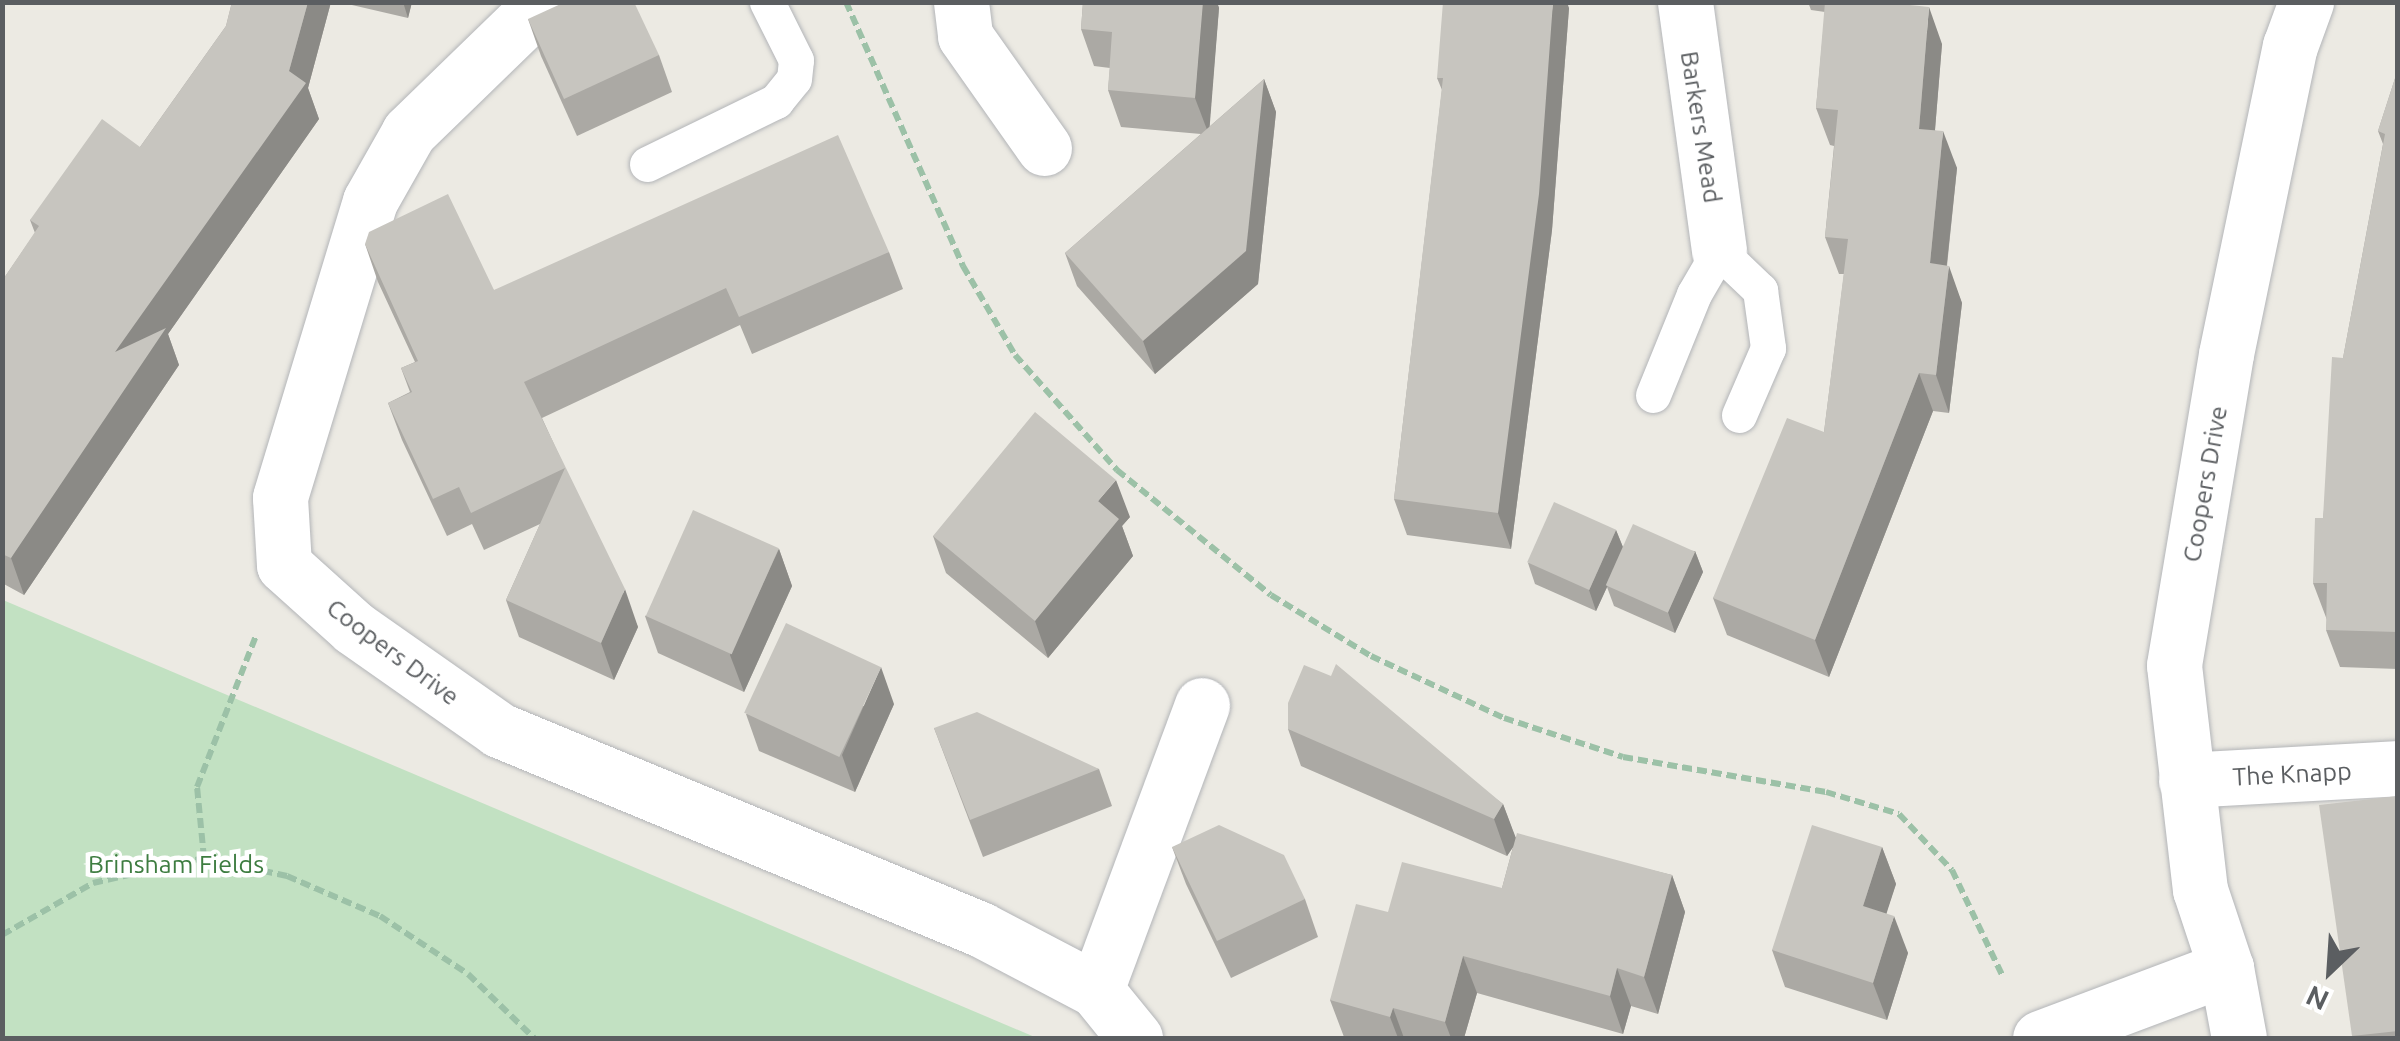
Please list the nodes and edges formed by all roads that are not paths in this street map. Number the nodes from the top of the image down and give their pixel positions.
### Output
1 (543, 2) edge
2 (767, 2) edge
3 (961, 2) edge
4 (1684, 2) edge
5 (2306, 2) edge
6 (1044, 148) dead end
7 (646, 164) dead end
8 (1720, 251) junction
9 (1654, 395) dead end
10 (1739, 415) dead end
11 (1202, 705) dead end
12 (2398, 768) edge
13 (2186, 780) junction
14 (2226, 968) junction
15 (1096, 990) junction
16 (1135, 1038) edge
17 (2040, 1038) edge
18 (2239, 1038) edge

1 - 15 street, Coopers Drive
2 - 7 lane
3 - 6 street
4 - 8 street, Barkers Mead
5 - 13 street, Coopers Drive
8 - 9 lane
8 - 10 lane
11 - 15 street
12 - 13 street, The Knapp
13 - 14 street, Coopers Drive
14 - 17 street
14 - 18 street, Coopers Drive
15 - 16 street, Coopers Drive

